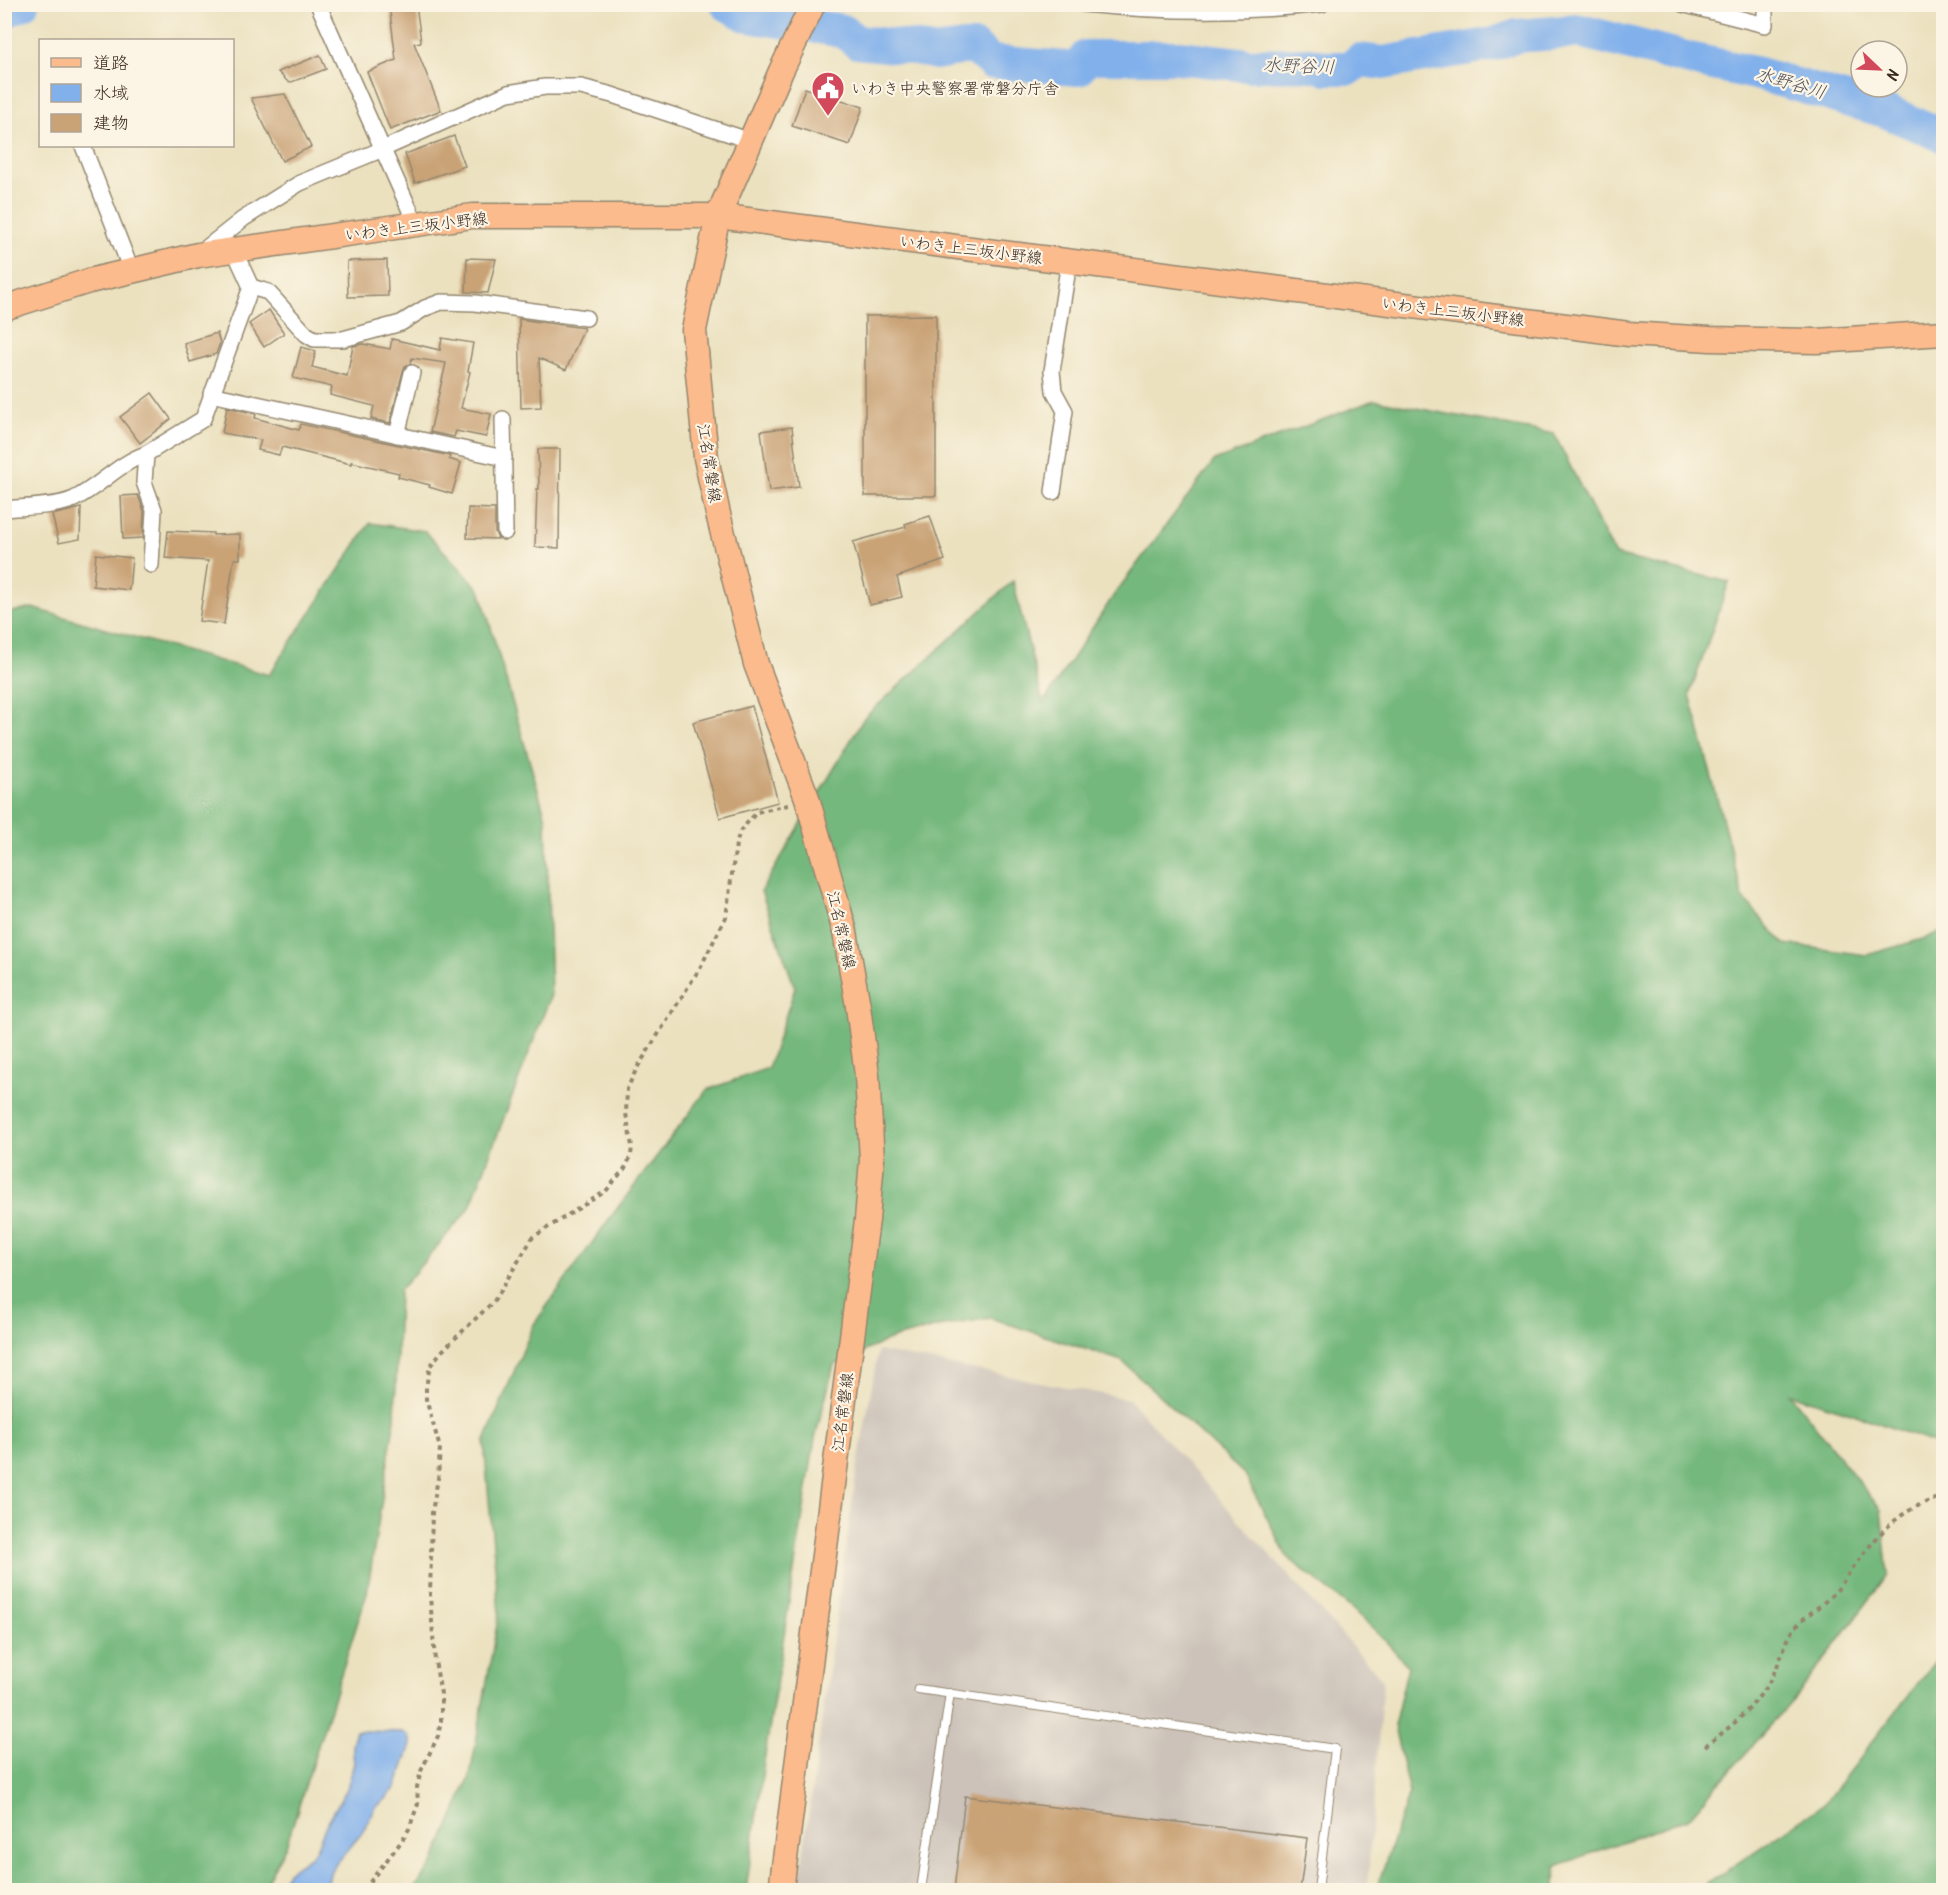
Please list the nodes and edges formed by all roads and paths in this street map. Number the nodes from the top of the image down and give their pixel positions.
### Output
1 (318, 4) edge
2 (813, 4) edge
3 (1083, 4) edge
4 (1323, 4) edge
5 (1682, 4) edge
6 (1765, 4) edge
7 (751, 141) junction
8 (83, 147) edge
9 (382, 149) junction
10 (718, 216) junction
11 (416, 224) junction
12 (234, 250) junction
13 (198, 255) junction
14 (1069, 262) junction
15 (131, 270) junction
16 (251, 287) junction
17 (4, 308) edge
18 (586, 318) dead end
19 (1943, 334) edge
20 (412, 373) dead end
21 (211, 394) junction
22 (502, 419) dead end
23 (397, 435) junction
24 (146, 454) junction
25 (504, 458) junction
26 (1053, 492) dead end
27 (4, 509) edge
28 (505, 532) dead end
29 (151, 566) dead end
30 (807, 798) junction
31 (1944, 1496) edge
32 (918, 1689) dead end
33 (950, 1693) junction
34 (1705, 1746) dead end
35 (365, 1890) edge
36 (780, 1890) edge
37 (921, 1890) edge
38 (1318, 1890) edge

1 - 9 street
2 - 7 main road, 江名常磐線
3 - 4 street
5 - 6 street
7 - 9 street
7 - 10 main road, 江名常磐線
8 - 15 street
9 - 11 street
9 - 13 street
10 - 11 main road, いわき上三坂小野線
10 - 14 main road, いわき上三坂小野線
10 - 30 main road, 江名常磐線
11 - 12 main road, いわき上三坂小野線
12 - 13 main road, いわき上三坂小野線
12 - 16 street
13 - 15 main road, いわき上三坂小野線
14 - 19 main road, いわき上三坂小野線
14 - 26 street
15 - 17 main road, いわき上三坂小野線
16 - 18 street
16 - 21 street
20 - 23 street
21 - 23 street
21 - 24 street
22 - 25 street
23 - 25 street
24 - 27 street
24 - 29 street
25 - 28 street
30 - 35 path
30 - 36 main road, 江名常磐線
31 - 34 path
32 - 33 lane
33 - 37 lane
33 - 38 lane

